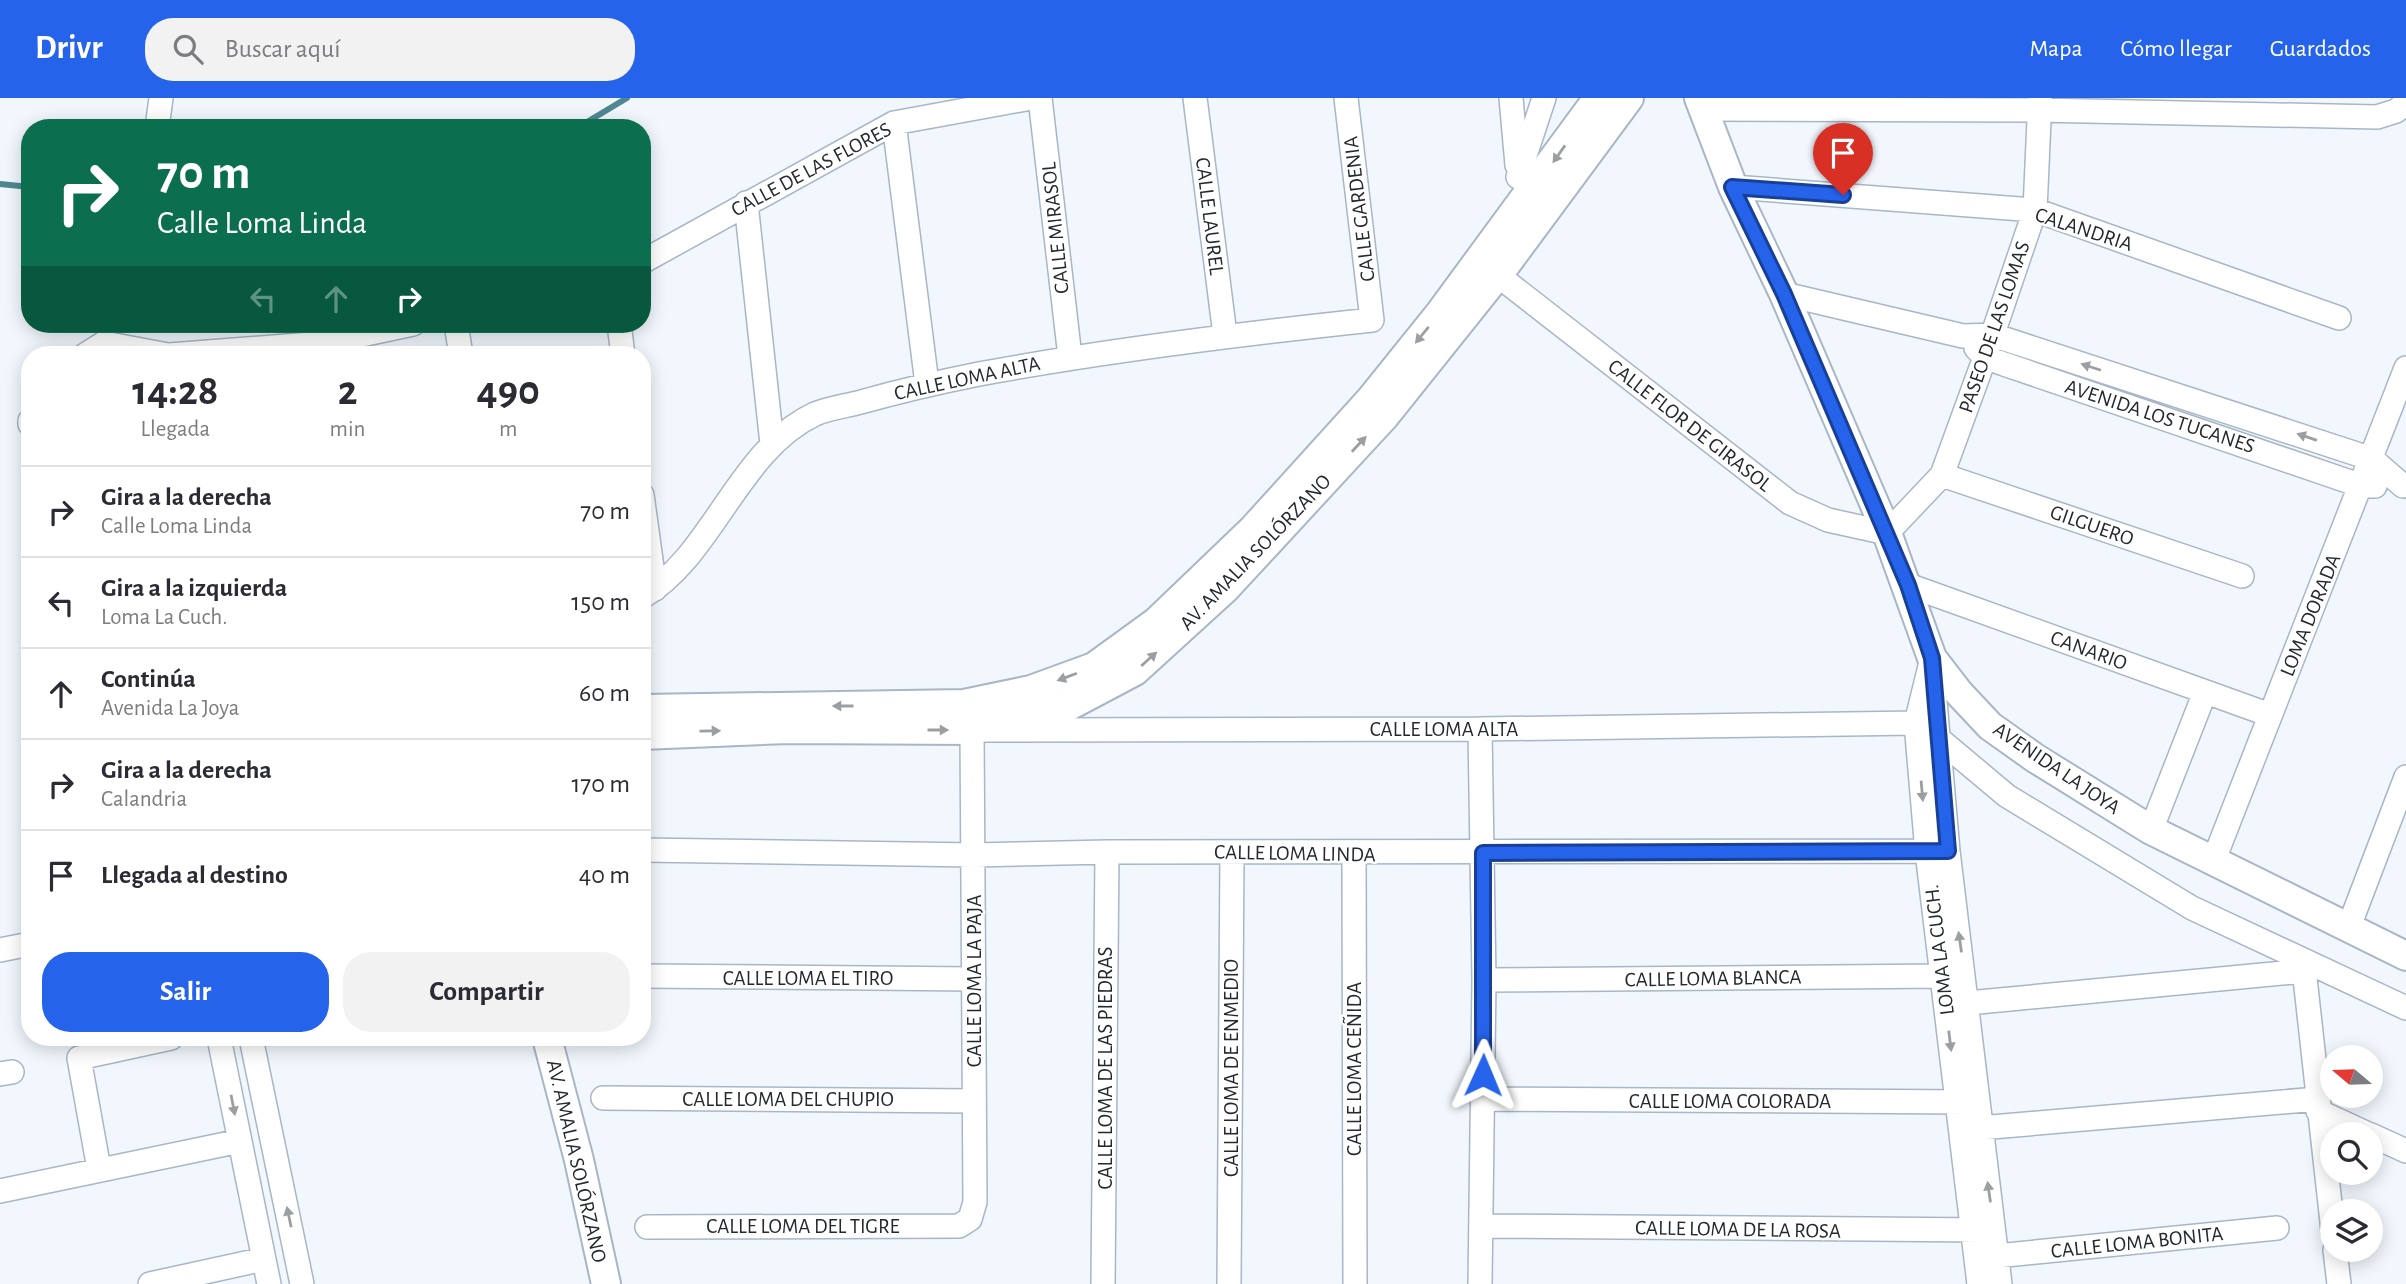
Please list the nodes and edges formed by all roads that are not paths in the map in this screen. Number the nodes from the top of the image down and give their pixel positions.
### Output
1 (161, 98) edge
2 (1031, 98) edge
3 (1041, 98) edge
4 (1195, 98) edge
5 (1346, 98) edge
6 (1511, 98) edge
7 (1544, 98) edge
8 (1598, 98) edge
9 (1629, 98) edge
10 (1701, 103) edge
11 (1913, 104) edge
12 (2039, 104) edge
13 (2229, 107) edge
14 (2346, 107) edge
15 (2401, 107) edge
16 (159, 119) edge
17 (894, 123) junction
18 (1732, 187) junction
19 (746, 203) junction
20 (2035, 210) junction
21 (651, 257) edge
22 (1509, 284) dead end
23 (1784, 294) junction
24 (2339, 318) dead end
25 (1372, 320) joint
26 (381, 333) edge
27 (1225, 335) junction
28 (99, 346) edge
29 (120, 346) edge
30 (336, 346) edge
31 (1989, 346) junction
32 (1070, 357) junction
33 (2406, 368) edge
34 (928, 384) junction
35 (772, 444) junction
36 (2372, 459) junction
37 (1942, 474) junction
38 (2362, 486) junction
39 (2404, 487) edge
40 (1887, 533) junction
41 (2242, 576) dead end
42 (1908, 585) junction
43 (651, 591) edge
44 (1932, 658) junction
45 (2205, 692) junction
46 (651, 709) edge
47 (2270, 715) junction
48 (1916, 723) junction
49 (1480, 729) junction
50 (972, 730) junction
51 (651, 735) edge
52 (1938, 737) junction
53 (2406, 777) edge
54 (2151, 830) junction
55 (651, 850) edge
56 (1937, 851) junction
57 (1107, 852) junction
58 (1232, 852) junction
59 (1483, 853) junction
60 (1354, 854) junction
61 (974, 855) junction
62 (2213, 862) junction
63 (2348, 929) junction
64 (21, 946) edge
65 (0, 950) edge
66 (2406, 956) edge
67 (2303, 966) junction
68 (651, 976) edge
69 (1942, 976) junction
70 (974, 979) junction
71 (1484, 980) junction
72 (1968, 1003) junction
73 (2406, 1008) edge
74 (134, 1046) edge
75 (221, 1046) edge
76 (253, 1046) edge
77 (549, 1046) edge
78 (567, 1046) edge
79 (603, 1098) dead end
80 (1483, 1099) junction
81 (973, 1101) junction
82 (1967, 1102) junction
83 (2317, 1105) junction
84 (2347, 1122) edge
85 (1980, 1128) junction
86 (240, 1141) junction
87 (2383, 1141) edge
88 (2406, 1151) edge
89 (99, 1169) junction
90 (0, 1191) edge
91 (2329, 1199) edge
92 (959, 1226) joint
93 (1481, 1226) junction
94 (647, 1227) dead end
95 (2277, 1228) dead end
96 (1983, 1231) junction
97 (1996, 1256) junction
98 (264, 1259) junction
99 (2336, 1262) edge
100 (150, 1284) edge
101 (269, 1284) edge
102 (302, 1284) edge
103 (606, 1284) edge
104 (623, 1284) edge
105 (1103, 1284) edge
106 (1229, 1284) edge
107 (1355, 1284) edge
108 (1480, 1284) edge
109 (1979, 1284) edge
110 (2000, 1284) edge
111 (2339, 1284) edge

1 - 16 street
2 - 17 street, CALLE DE LAS FLORES
3 - 32 street, CALLE MIRASOL
4 - 27 street, CALLE LAUREL
5 - 25 street, CALLE GARDENIA
6 - 7 street
8 -> 46 main road, AV. AMALIA SOLÓRZANO
50 -> 9 main road, AV. AMALIA SOLÓRZANO
10 - 11 street
10 - 18 main road, AVENIDA LA JOYA
11 - 12 street
12 - 13 street
12 - 20 street, PASEO DE LAS LOMAS
13 - 14 street
14 - 15 street
17 - 19 street, CALLE DE LAS FLORES
17 - 34 street
18 - 20 street, CALANDRIA
18 - 23 main road, AVENIDA LA JOYA
19 - 21 street, CALLE DE LAS FLORES
19 - 35 street
20 - 24 street, CALANDRIA
20 - 31 street, PASEO DE LAS LOMAS
22 - 40 street, CALLE FLOR DE GIRASOL
23 - 31 street, AVENIDA LOS TUCANES
23 - 40 main road, AVENIDA LA JOYA
25 - 27 street, CALLE LOMA ALTA
26 - 30 street
27 - 32 street, CALLE LOMA ALTA
28 - 29 street
36 -> 31 street, AVENIDA LOS TUCANES
31 - 37 street, PASEO DE LAS LOMAS
31 - 38 street, AVENIDA LOS TUCANES
32 - 34 street, CALLE LOMA ALTA
33 - 36 street, LOMA DORADA
34 - 35 street, CALLE LOMA ALTA
35 - 43 street, CALLE LOMA ALTA
36 - 38 street, LOMA DORADA
36 - 39 street
37 - 40 street, PASEO DE LAS LOMAS
37 - 41 street, GILGUERO
38 - 39 street, AVENIDA LOS TUCANES
38 - 47 street, LOMA DORADA
40 - 42 main road, AVENIDA LA JOYA
42 - 44 main road, AVENIDA LA JOYA
42 - 45 street, CANARIO
44 - 48 street, LOMA LA CUCH.
44 - 52 street, LOMA LA CUCH.
44 - 54 main road, AVENIDA LA JOYA
45 - 47 street, CANARIO
45 - 54 street
47 - 62 street, LOMA DORADA
48 - 49 street, CALLE LOMA ALTA
48 - 52 street
48 -> 56 street, LOMA LA CUCH.
49 - 50 street, CALLE LOMA ALTA
49 - 59 street
51 -> 50 main road, AV. AMALIA SOLÓRZANO
50 - 61 street, CALLE LOMA LA PAJA
52 - 56 street, LOMA LA CUCH.
52 - 67 street
53 - 63 street
54 - 62 main road, AVENIDA LA JOYA
55 - 61 street, CALLE LOMA LINDA
56 - 59 street, CALLE LOMA LINDA
56 - 69 street, LOMA LA CUCH.
72 -> 56 street, LOMA LA CUCH.
57 - 58 street, CALLE LOMA LINDA
57 - 61 street, CALLE LOMA LINDA
57 - 105 street, CALLE LOMA DE LAS PIEDRAS
58 - 60 street, CALLE LOMA LINDA
58 - 106 street, CALLE LOMA DE ENMEDIO
59 - 60 street, CALLE LOMA LINDA
59 - 71 street
60 - 107 street, CALLE LOMA CEÑIDA
61 - 70 street, CALLE LOMA LA PAJA
62 - 63 main road, AVENIDA LA JOYA
63 - 66 main road, AVENIDA LA JOYA
64 - 65 street
67 - 72 street
67 - 73 street
67 - 83 street
68 - 70 street, CALLE LOMA EL TIRO
69 - 71 street, CALLE LOMA BLANCA
69 -> 82 street, LOMA LA CUCH.
70 - 81 street, CALLE LOMA LA PAJA
71 - 80 street
72 - 82 street, LOMA LA CUCH.
74 - 89 street
75 -> 86 street
102 -> 76 street
77 - 103 main road, AV. AMALIA SOLÓRZANO
78 - 104 main road, AV. AMALIA SOLÓRZANO
79 - 81 street, CALLE LOMA DEL CHUPIO
80 - 82 street, CALLE LOMA COLORADA
80 - 93 street
81 - 92 street, CALLE LOMA LA PAJA
82 - 85 street, LOMA LA CUCH.
82 - 96 street, LOMA LA CUCH.
83 - 84 street
83 - 85 street
83 - 91 street
96 -> 85 street, LOMA LA CUCH.
86 - 89 street
86 - 98 street
87 - 88 street
89 - 90 street
92 - 94 street, CALLE LOMA DEL TIGRE
93 - 96 street, CALLE LOMA DE LA ROSA
93 - 108 street
95 - 97 street, CALLE LOMA BONITA
96 - 97 street, LOMA LA CUCH.
96 - 109 street, LOMA LA CUCH.
97 - 110 street, LOMA LA CUCH.
98 - 100 street
98 - 101 street
99 - 111 street

